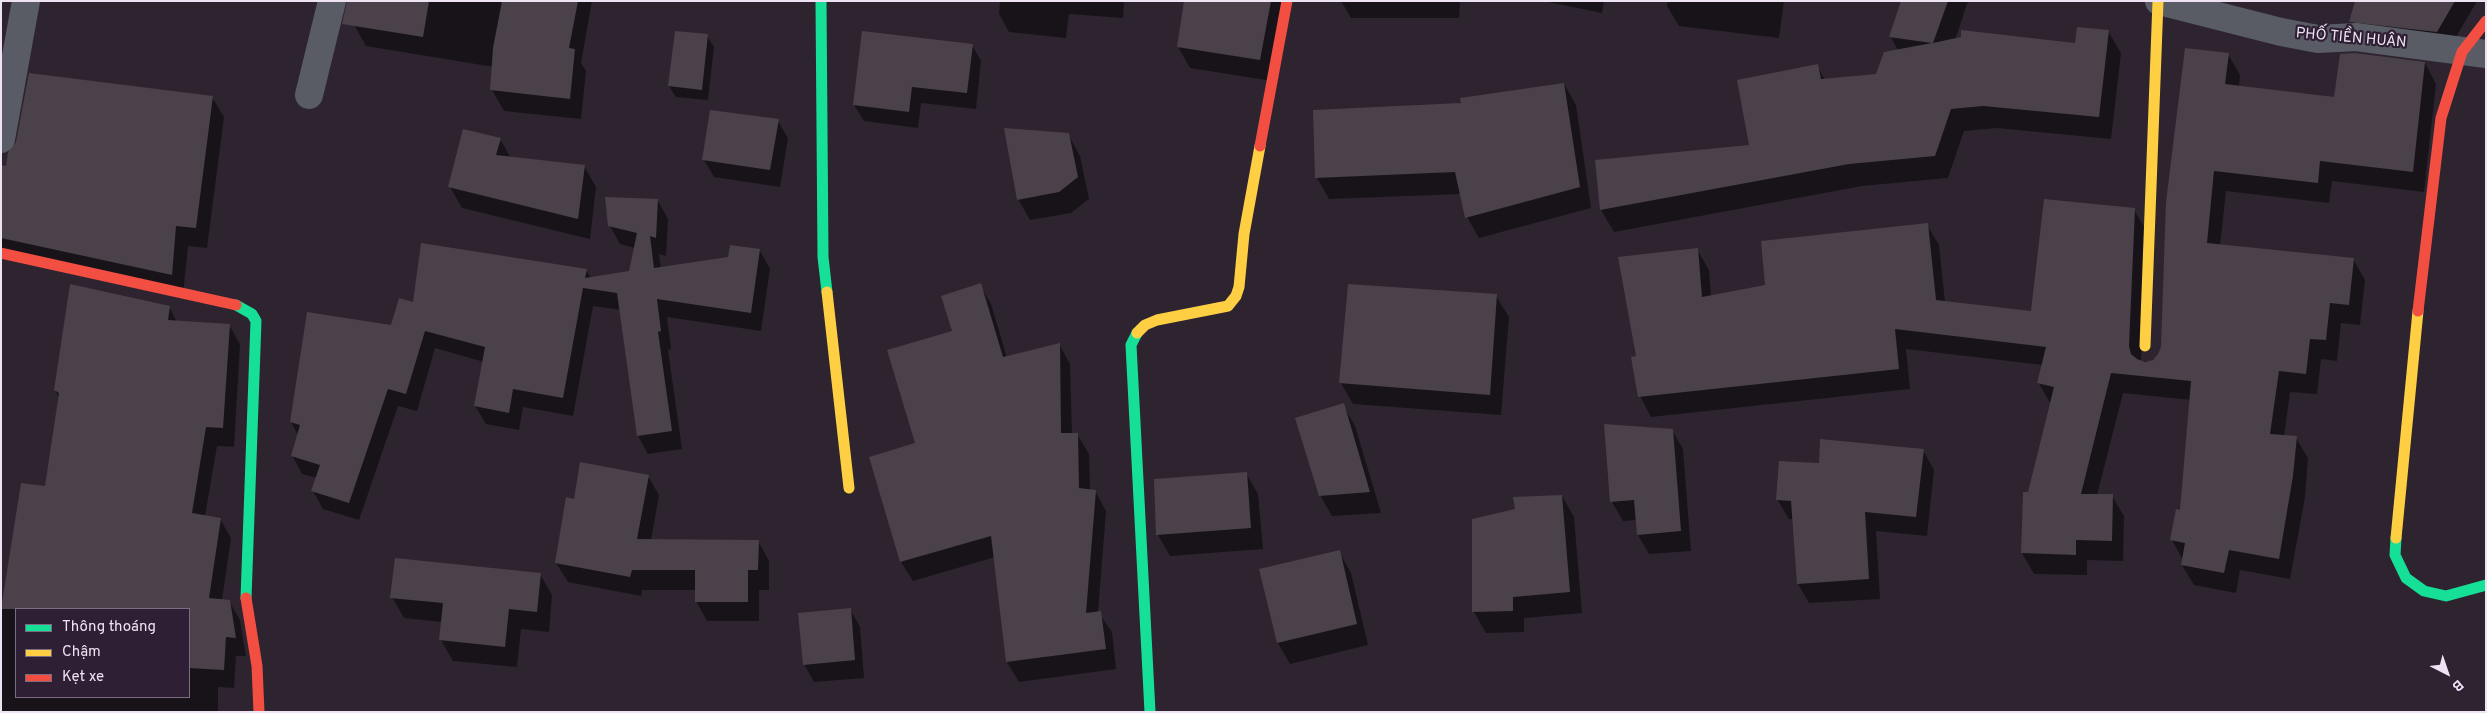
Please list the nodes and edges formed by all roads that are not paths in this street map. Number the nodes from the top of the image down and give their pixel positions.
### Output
1 (26, 1) edge
2 (332, 1) edge
3 (821, 1) edge
4 (1287, 1) edge
5 (2158, 1) edge
6 (2486, 21) edge
7 (2474, 53) edge
8 (310, 95) dead end
9 (1, 139) edge
10 (1, 253) edge
11 (2145, 346) dead end
12 (849, 488) dead end
13 (2486, 585) edge
14 (259, 712) edge
15 (1150, 712) edge

1 - 9 street
2 - 8 street
3 - 12 street
4 - 15 street
5 - 7 street, PHỐ TIỀN HUÂN
5 - 11 street
6 - 7 street
7 - 13 street
10 - 14 street

